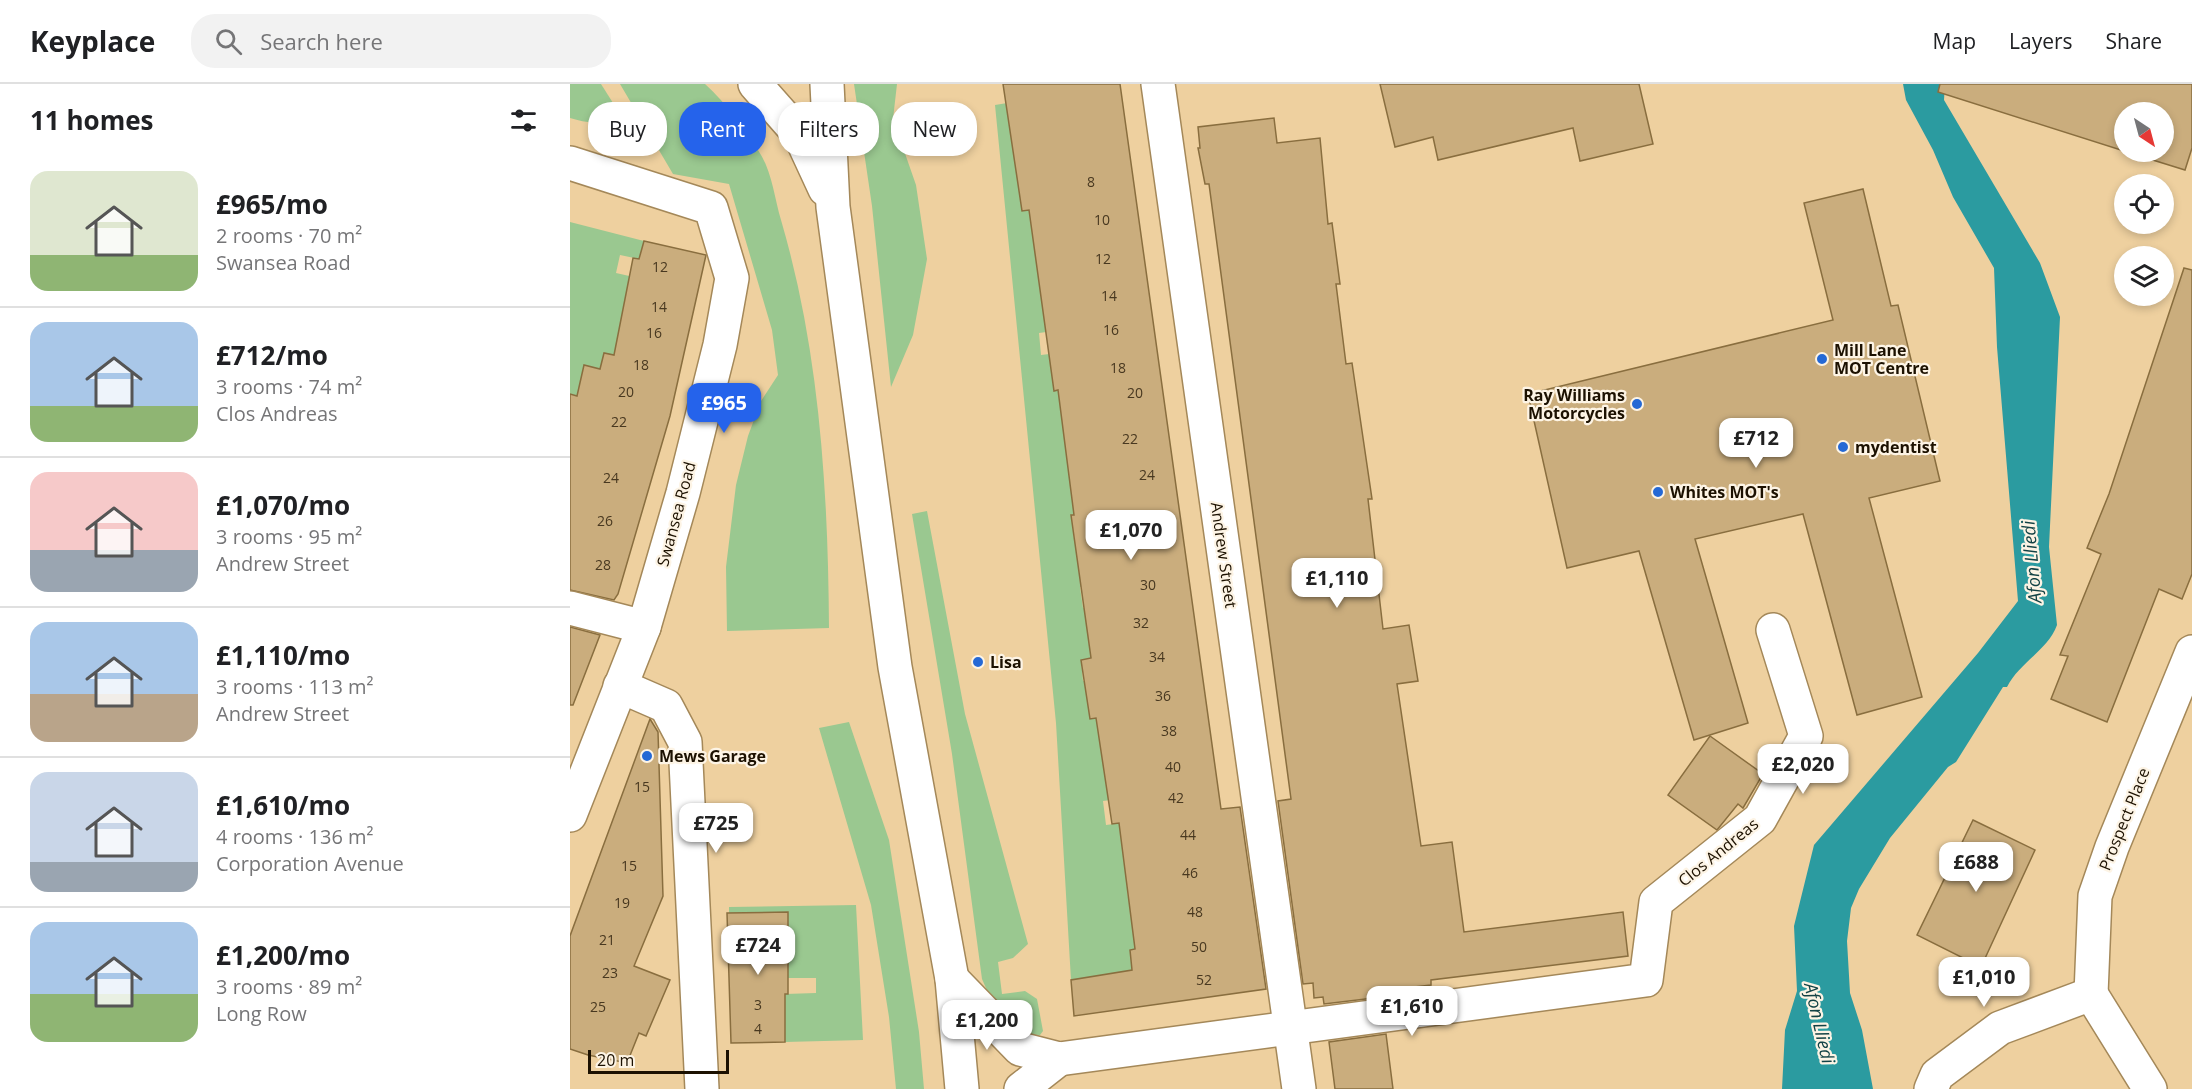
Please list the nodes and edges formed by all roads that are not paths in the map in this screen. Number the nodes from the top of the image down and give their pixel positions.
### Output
1 (755, 84) edge
2 (827, 84) edge
3 (1158, 84) edge
4 (570, 163) edge
5 (833, 207) junction
6 (570, 608) edge
7 (644, 627) junction
8 (1773, 630) dead end
9 (2192, 652) edge
10 (620, 687) junction
11 (570, 815) edge
12 (952, 979) junction
13 (2091, 994) junction
14 (1291, 1027) junction
15 (1059, 1059) junction
16 (702, 1089) edge
17 (963, 1089) edge
18 (1021, 1089) edge
19 (1299, 1089) edge
20 (1931, 1089) edge
21 (2150, 1089) edge

1 - 5 street
2 - 5 street
3 - 14 street, Andrew Street
4 - 7 street, Swansea Road
5 - 12 street
6 - 7 street
7 - 10 street, Swansea Road
8 - 14 street, Clos Andreas
9 - 13 street, Prospect Place
10 - 11 street, Swansea Road
10 - 16 street
12 - 15 street
12 - 17 street
13 - 20 street
13 - 21 street
14 - 15 street
14 - 19 street, Andrew Street
15 - 18 street

